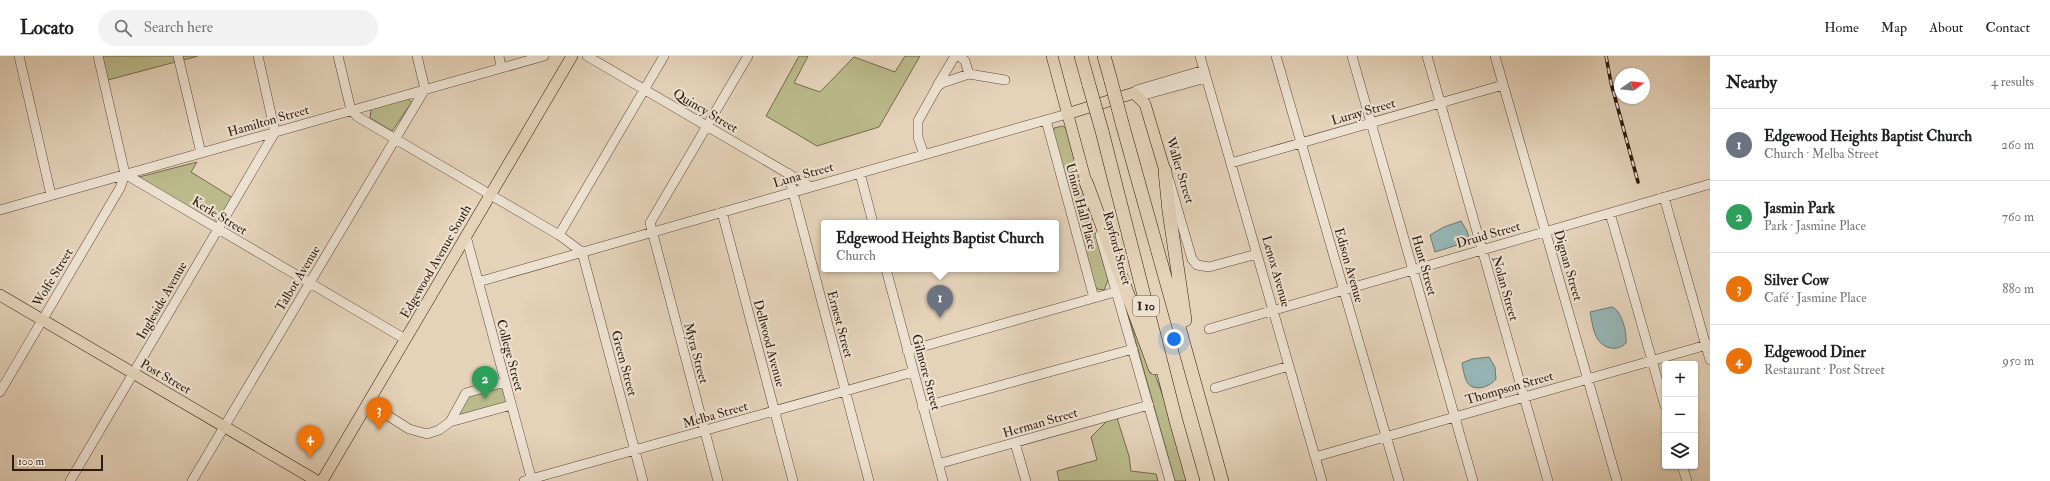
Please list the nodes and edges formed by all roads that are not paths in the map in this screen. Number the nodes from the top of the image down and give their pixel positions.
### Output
1 (19, 56) edge
2 (98, 56) edge
3 (178, 56) edge
4 (258, 56) edge
5 (338, 56) edge
6 (417, 56) edge
7 (499, 56) edge
8 (544, 56) edge
9 (572, 56) edge
10 (587, 56) edge
11 (664, 56) edge
12 (748, 56) edge
13 (955, 56) edge
14 (959, 56) edge
15 (1052, 56) edge
16 (1081, 56) edge
17 (1104, 56) edge
18 (1200, 56) edge
19 (1276, 56) edge
20 (1352, 56) edge
21 (1427, 56) edge
22 (1495, 56) edge
23 (501, 67) junction
24 (969, 74) junction
25 (1205, 74) junction
26 (1005, 80) dead end
27 (1503, 85) junction
28 (936, 87) junction
29 (644, 88) junction
30 (425, 89) junction
31 (1134, 93) junction
32 (1440, 102) junction
33 (351, 110) junction
34 (1067, 114) junction
35 (1046, 120) junction
36 (1371, 123) junction
37 (707, 126) junction
38 (275, 132) junction
39 (394, 138) junction
40 (1301, 142) junction
41 (201, 153) junction
42 (924, 155) junction
43 (1231, 163) junction
44 (1165, 171) junction
45 (788, 173) junction
46 (860, 173) junction
47 (125, 174) junction
48 (1086, 182) junction
49 (1710, 184) edge
50 (811, 187) junction
51 (792, 192) junction
52 (491, 194) junction
53 (52, 195) junction
54 (1664, 197) junction
55 (0, 210) edge
56 (722, 212) junction
57 (1610, 213) junction
58 (873, 220) edge
59 (218, 229) junction
60 (652, 231) junction
61 (1545, 232) junction
62 (559, 235) junction
63 (466, 236) junction
64 (1482, 250) junction
65 (582, 252) junction
66 (1257, 254) junction
67 (1412, 270) junction
68 (887, 272) edge
69 (478, 282) junction
70 (309, 283) junction
71 (1344, 290) junction
72 (1115, 292) junction
73 (0, 295) edge
74 (1094, 298) junction
75 (1274, 310) junction
76 (42, 320) junction
77 (1209, 329) dead end
78 (405, 339) junction
79 (1708, 344) edge
80 (1134, 349) junction
81 (907, 351) junction
82 (1652, 360) junction
83 (1710, 360) edge
84 (1289, 366) junction
85 (913, 372) junction
86 (134, 373) junction
87 (1588, 378) junction
88 (505, 382) junction
89 (1215, 388) dead end
90 (845, 390) junction
91 (0, 392) edge
92 (1524, 397) junction
93 (1662, 397) edge
94 (368, 403) junction
95 (511, 405) junction
96 (1149, 405) junction
97 (922, 407) junction
98 (774, 410) junction
99 (1455, 416) junction
100 (1176, 421) junction
101 (450, 422) junction
102 (225, 427) junction
103 (704, 430) junction
104 (1209, 434) junction
105 (1386, 436) junction
106 (1015, 443) junction
107 (635, 449) junction
108 (1316, 457) junction
109 (938, 464) junction
110 (1683, 469) edge
111 (529, 480) edge
112 (70, 481) edge
113 (192, 481) edge
114 (317, 481) edge
115 (322, 481) edge
116 (643, 481) edge
117 (718, 481) edge
118 (793, 481) edge
119 (869, 481) edge
120 (943, 481) edge
121 (1026, 481) edge
122 (1170, 481) edge
123 (1193, 481) edge
124 (1222, 481) edge
125 (1322, 481) edge
126 (1399, 481) edge
127 (1473, 481) edge
128 (1548, 481) edge
129 (1617, 481) edge
130 (1687, 481) edge

1 - 53 street
2 - 47 street
3 - 41 street
4 - 38 street
5 - 33 street
6 - 30 street
7 - 23 street
8 - 23 street, Hamilton Street
9 - 52 main road, Edgewood Avenue South
10 - 29 street, Quincy Street
11 - 29 street
12 - 37 street
13 - 28 street
14 - 24 street
15 - 34 main road
16 - 100 highway, I 10, bridge
17 - 104 highway, I 10, bridge
18 - 25 street, Lenox Avenue
19 - 40 street, Edison Avenue
20 - 36 street, Hunt Street
21 - 32 street, Nolan Street
22 - 27 street, Dignan Street
23 - 30 street, Hamilton Street
24 - 26 street
24 - 28 street
25 - 31 street, Luna Street
25 - 43 street, Lenox Avenue
27 - 32 street, Luray Street
27 - 61 street, Dignan Street
28 - 42 street
29 - 37 street, Quincy Street
29 - 62 street
30 - 33 street, Hamilton Street
30 - 39 street, Talbot Avenue
31 - 34 main road, Luna Street
31 - 44 main road, Waller Street
32 - 36 street, Luray Street
32 - 64 street, Nolan Street
33 - 38 street, Hamilton Street
33 - 39 street
34 - 35 street, Luna Street
34 - 48 main road, Rayford Street
35 - 42 street, Luna Street
35 - 74 street, Union Hall Place
36 - 40 street, Luray Street
36 - 67 street, Hunt Street
37 - 45 street, Quincy Street
37 - 60 street
38 - 41 street, Hamilton Street
38 - 59 street, Ingleside Avenue
39 - 52 street
39 - 70 street, Talbot Avenue
40 - 43 street, Luray Street
40 - 71 street, Edison Avenue
41 - 47 street, Hamilton Street
42 - 46 street, Luna Street
43 - 66 street, Lenox Avenue
44 - 66 street, Waller Street
44 - 104 highway
45 - 50 street, Quincy Street
45 - 51 street, Ernest Street
46 - 50 street, Luna Street
46 - 58 street
47 - 53 street, Hamilton Street
47 - 59 street, Kerle Street
47 - 76 street, Wolfe Street
48 - 72 street, Rayford Street
48 - 100 highway
49 - 54 street, Druid Street
50 - 51 street, Luna Street
51 - 56 street, Luna Street
51 - 90 street, Ernest Street
52 - 62 street
52 - 63 main road, Edgewood Avenue South
53 - 55 street, Hamilton Street
54 - 57 street, Druid Street
54 - 79 street
56 - 60 street, Luna Street
56 - 98 street, Dellwood Avenue
57 - 61 street, Druid Street
57 - 82 street
59 - 70 street, Kerle Street
59 - 86 street, Ingleside Avenue
60 - 65 street, Luna Street
60 - 103 street, Myra Street
61 - 64 street, Druid Street
61 - 87 street, Dignan Street
62 - 65 street
63 - 69 street, College Street
63 - 78 main road, Edgewood Avenue South
64 - 67 street, Druid Street
64 - 92 street, Nolan Street
65 - 69 street, Luna Street
65 - 107 street, Green Street
66 - 75 street, Lenox Avenue
67 - 71 street, Druid Street
67 - 99 street, Hunt Street
68 - 81 street, Gilmore Street
69 - 88 street, College Street
70 - 78 street, Kerle Street
70 - 102 street, Talbot Avenue
71 - 75 street, Druid Street
71 - 105 street, Edison Avenue
72 - 74 street
72 - 80 street, Rayford Street
73 - 76 main road, Post Street
74 - 81 street
75 - 77 street, Druid Street
75 - 84 street, Lenox Avenue
76 - 86 main road, Post Street
76 - 91 street, Wolfe Street
78 - 94 main road, Edgewood Avenue South
79 - 82 street, Thompson Street
79 - 83 street
80 - 96 street, Rayford Street
80 - 97 street
81 - 85 street, Gilmore Street
82 - 87 street, Thompson Street
82 - 93 street
84 - 89 street
84 - 108 street, Lenox Avenue
85 - 90 street, Melba Street
85 - 97 street, Gilmore Street
86 - 102 main road, Post Street
86 - 112 street, Ingleside Avenue
87 - 92 street, Thompson Street
87 - 129 street, Dignan Street
88 - 95 street, College Street
88 - 101 street
90 - 98 street, Melba Street
90 - 119 street, Ernest Street
92 - 99 street, Thompson Street
92 - 128 street, Nolan Street
94 - 101 street
94 - 115 main road, Edgewood Avenue South
95 - 101 street
95 - 111 street, College Street
96 - 106 street, Herman Street
96 - 122 street, Rayford Street
97 - 109 street, Gilmore Street
98 - 103 street, Melba Street
98 - 118 street, Dellwood Avenue
99 - 105 street, Thompson Street
99 - 127 street, Hunt Street
100 - 123 highway, I 10
102 - 113 street, Talbot Avenue
102 - 114 main road, Post Street
103 - 107 street, Melba Street
103 - 117 street, Myra Street
104 - 124 highway, I 10
105 - 108 street, Thompson Street
105 - 126 street, Edison Avenue
106 - 109 street, Herman Street
106 - 121 street
107 - 111 street, Melba Street
107 - 116 street, Green Street
108 - 125 street, Lenox Avenue
109 - 120 street, Gilmore Street
110 - 130 street

